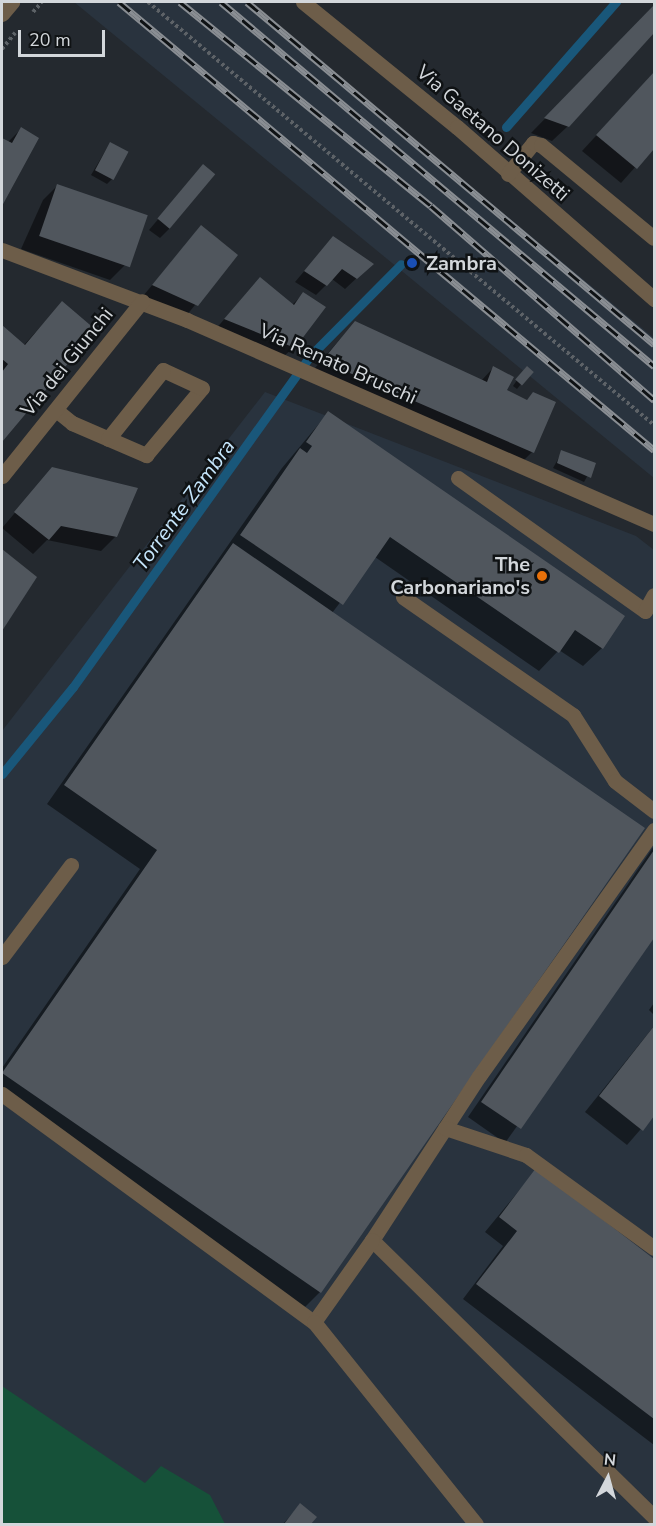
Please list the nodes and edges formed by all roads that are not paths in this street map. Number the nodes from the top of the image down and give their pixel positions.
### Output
1 (12, 2) edge
2 (303, 2) edge
3 (2, 14) edge
4 (508, 174) junction
5 (654, 238) edge
6 (2, 250) edge
7 (654, 298) edge
8 (141, 301) junction
9 (56, 410) junction
10 (108, 439) junction
11 (2, 476) edge
12 (458, 478) dead end
13 (654, 524) edge
14 (654, 595) edge
15 (403, 597) dead end
16 (650, 614) edge
17 (654, 811) edge
18 (654, 830) edge
19 (71, 865) dead end
20 (2, 957) edge
21 (2, 1094) edge
22 (445, 1128) junction
23 (372, 1240) junction
24 (654, 1248) edge
25 (314, 1322) junction
26 (654, 1517) edge
27 (476, 1524) edge

1 - 3 street
2 - 4 street, Via Gaetano Donizetti
4 - 5 street
4 - 7 street, Via Gaetano Donizetti
6 - 8 street, Via Renato Bruschi
8 - 9 street, Via dei Giunchi
8 - 13 street, Via Renato Bruschi
9 - 10 street
9 - 11 street, Via dei Giunchi
10 - 10 street
12 - 16 street
14 - 16 street
15 - 17 street
18 - 22 street
19 - 20 street
21 - 25 street
22 - 23 street
22 - 24 street
23 - 25 street
23 - 26 street
25 - 27 street

